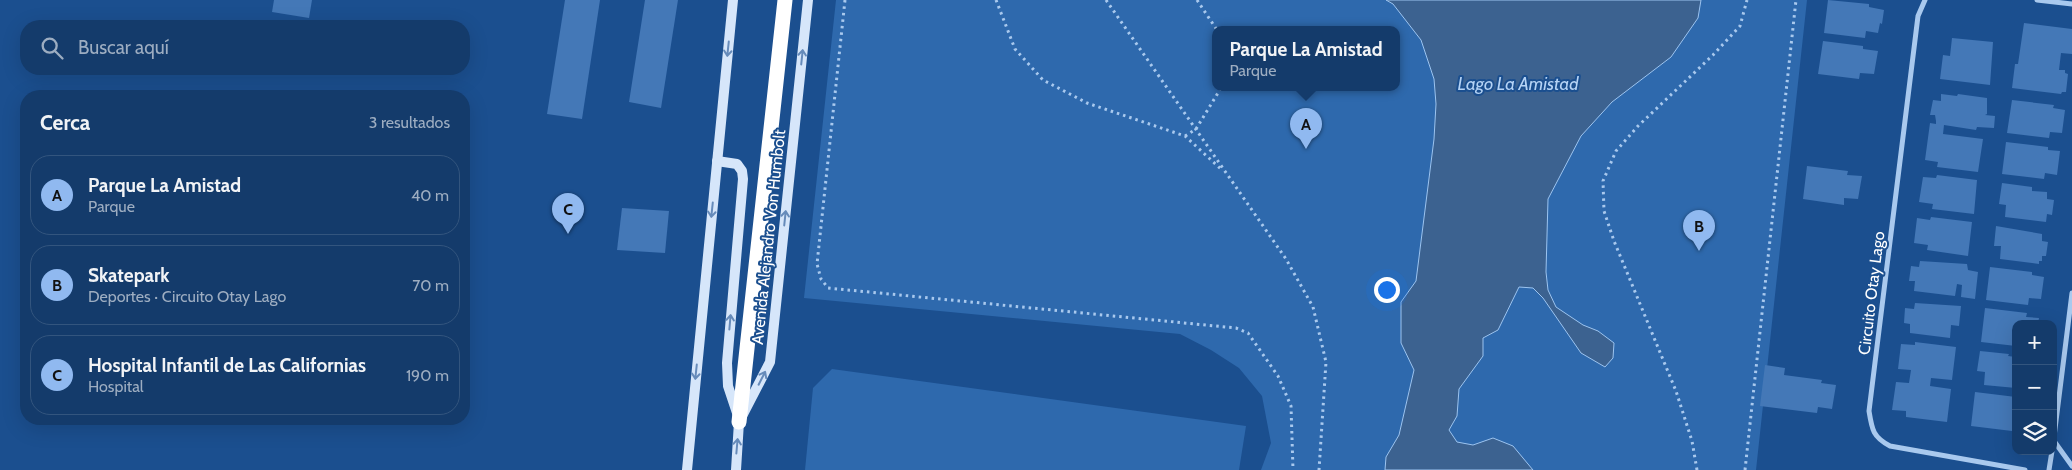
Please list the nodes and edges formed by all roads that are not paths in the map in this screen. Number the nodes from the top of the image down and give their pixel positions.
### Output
1 (733, 0) edge
2 (786, 0) edge
3 (808, 0) edge
4 (1925, 0) edge
5 (2037, 0) edge
6 (2072, 4) edge
7 (717, 161) junction
8 (2072, 293) edge
9 (2057, 418) edge
10 (739, 422) junction
11 (2057, 447) edge
12 (2051, 455) edge
13 (2072, 466) edge
14 (686, 470) edge
15 (736, 470) edge
16 (2025, 470) edge
17 (2049, 470) edge

1 -> 7 main road
2 - 10 highway
10 -> 3 main road, Avenida Alejandro Von Humbolt
4 - 16 street, Circuito Otay Lago
5 - 6 street
10 -> 7 main road
7 -> 14 main road
8 - 9 street
15 -> 10 main road, Avenida Alejandro Von Humbolt
11 - 13 street
12 - 17 street

